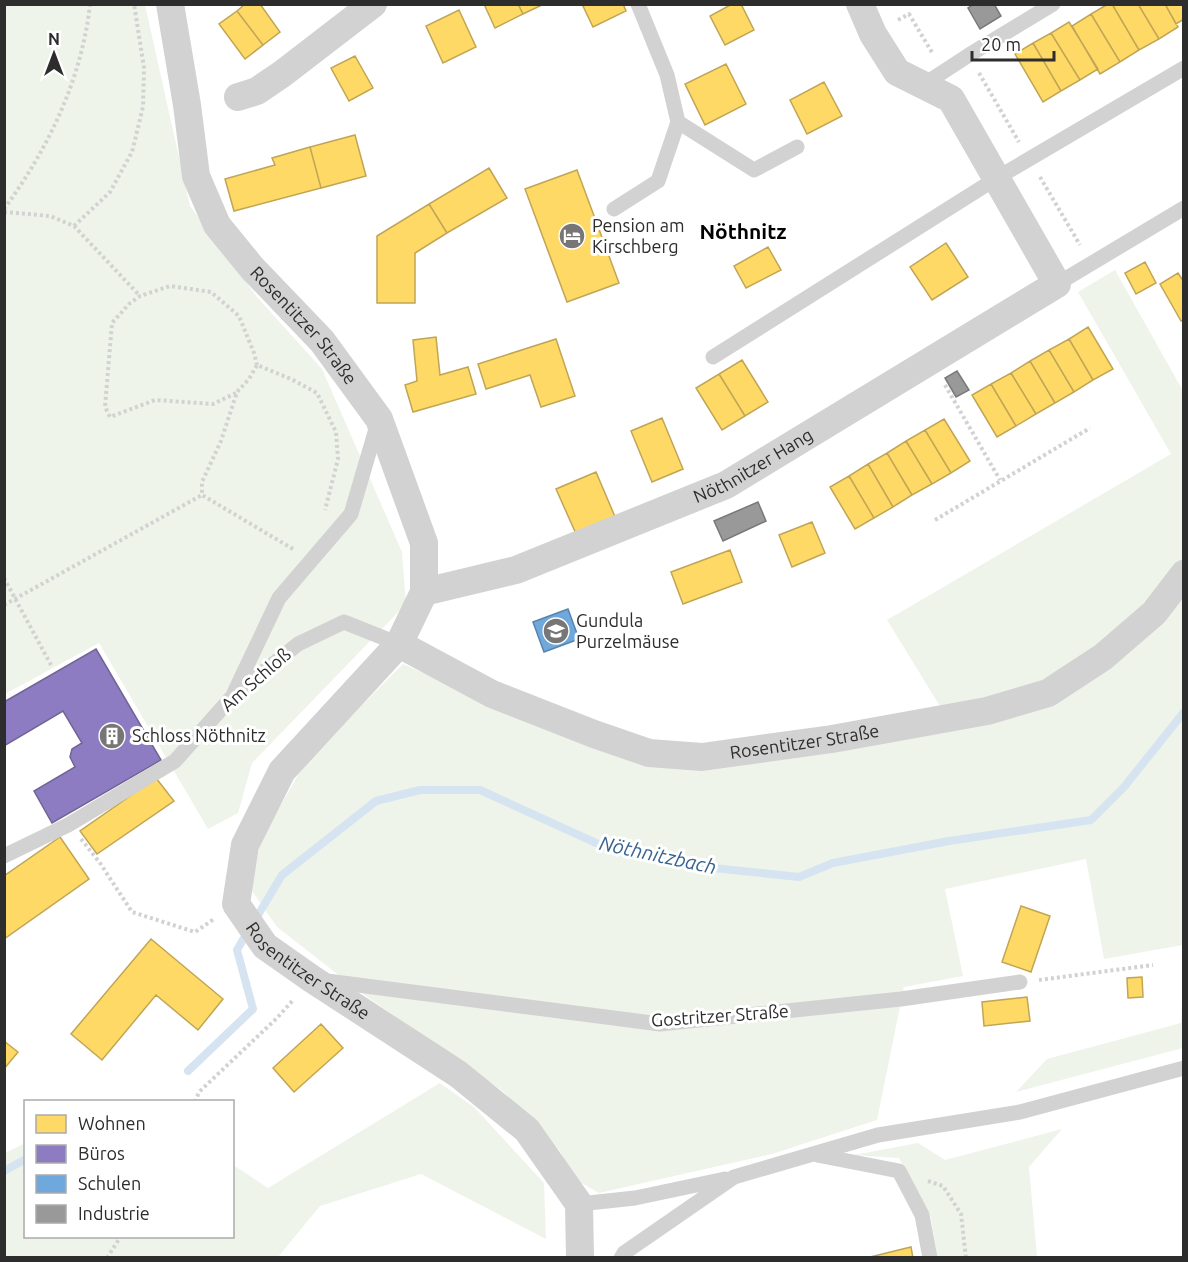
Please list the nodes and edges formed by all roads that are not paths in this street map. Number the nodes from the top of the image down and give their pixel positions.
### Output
1 (170, 4) edge
2 (373, 4) edge
3 (638, 4) edge
4 (860, 4) edge
5 (1053, 4) edge
6 (1184, 68) edge
7 (934, 79) junction
8 (238, 97) dead end
9 (678, 122) junction
10 (797, 147) dead end
11 (997, 178) junction
12 (1184, 208) edge
13 (614, 209) dead end
14 (1057, 284) junction
15 (713, 357) dead end
16 (379, 419) junction
17 (1184, 574) edge
18 (424, 592) junction
19 (399, 644) junction
20 (231, 698) junction
21 (4, 856) edge
22 (312, 979) junction
23 (1020, 982) road end
24 (1184, 1068) edge
25 (814, 1154) junction
26 (734, 1177) junction
27 (579, 1204) junction
28 (580, 1257) edge
29 (621, 1257) edge
30 (930, 1257) edge

1 - 16 street, Rosentitzer Straße
2 - 8 street
3 - 9 lane
4 - 7 street
5 - 7 lane
6 - 11 lane
7 - 11 street
9 - 10 lane
9 - 13 lane
11 - 14 street
11 - 15 lane
12 - 14 lane, Nöthnitzer Hang
14 - 18 street, Nöthnitzer Hang
16 - 18 street, Rosentitzer Straße
16 - 20 lane
17 - 19 street, Rosentitzer Straße
18 - 19 street, Rosentitzer Straße
19 - 20 lane, Am Schloß
19 - 22 street, Rosentitzer Straße
20 - 21 lane, Am Schloß
22 - 23 lane, Gostritzer Straße
22 - 27 street, Rosentitzer Straße
24 - 25 lane
25 - 26 lane
25 - 30 lane
26 - 27 lane
26 - 29 lane
27 - 28 street

